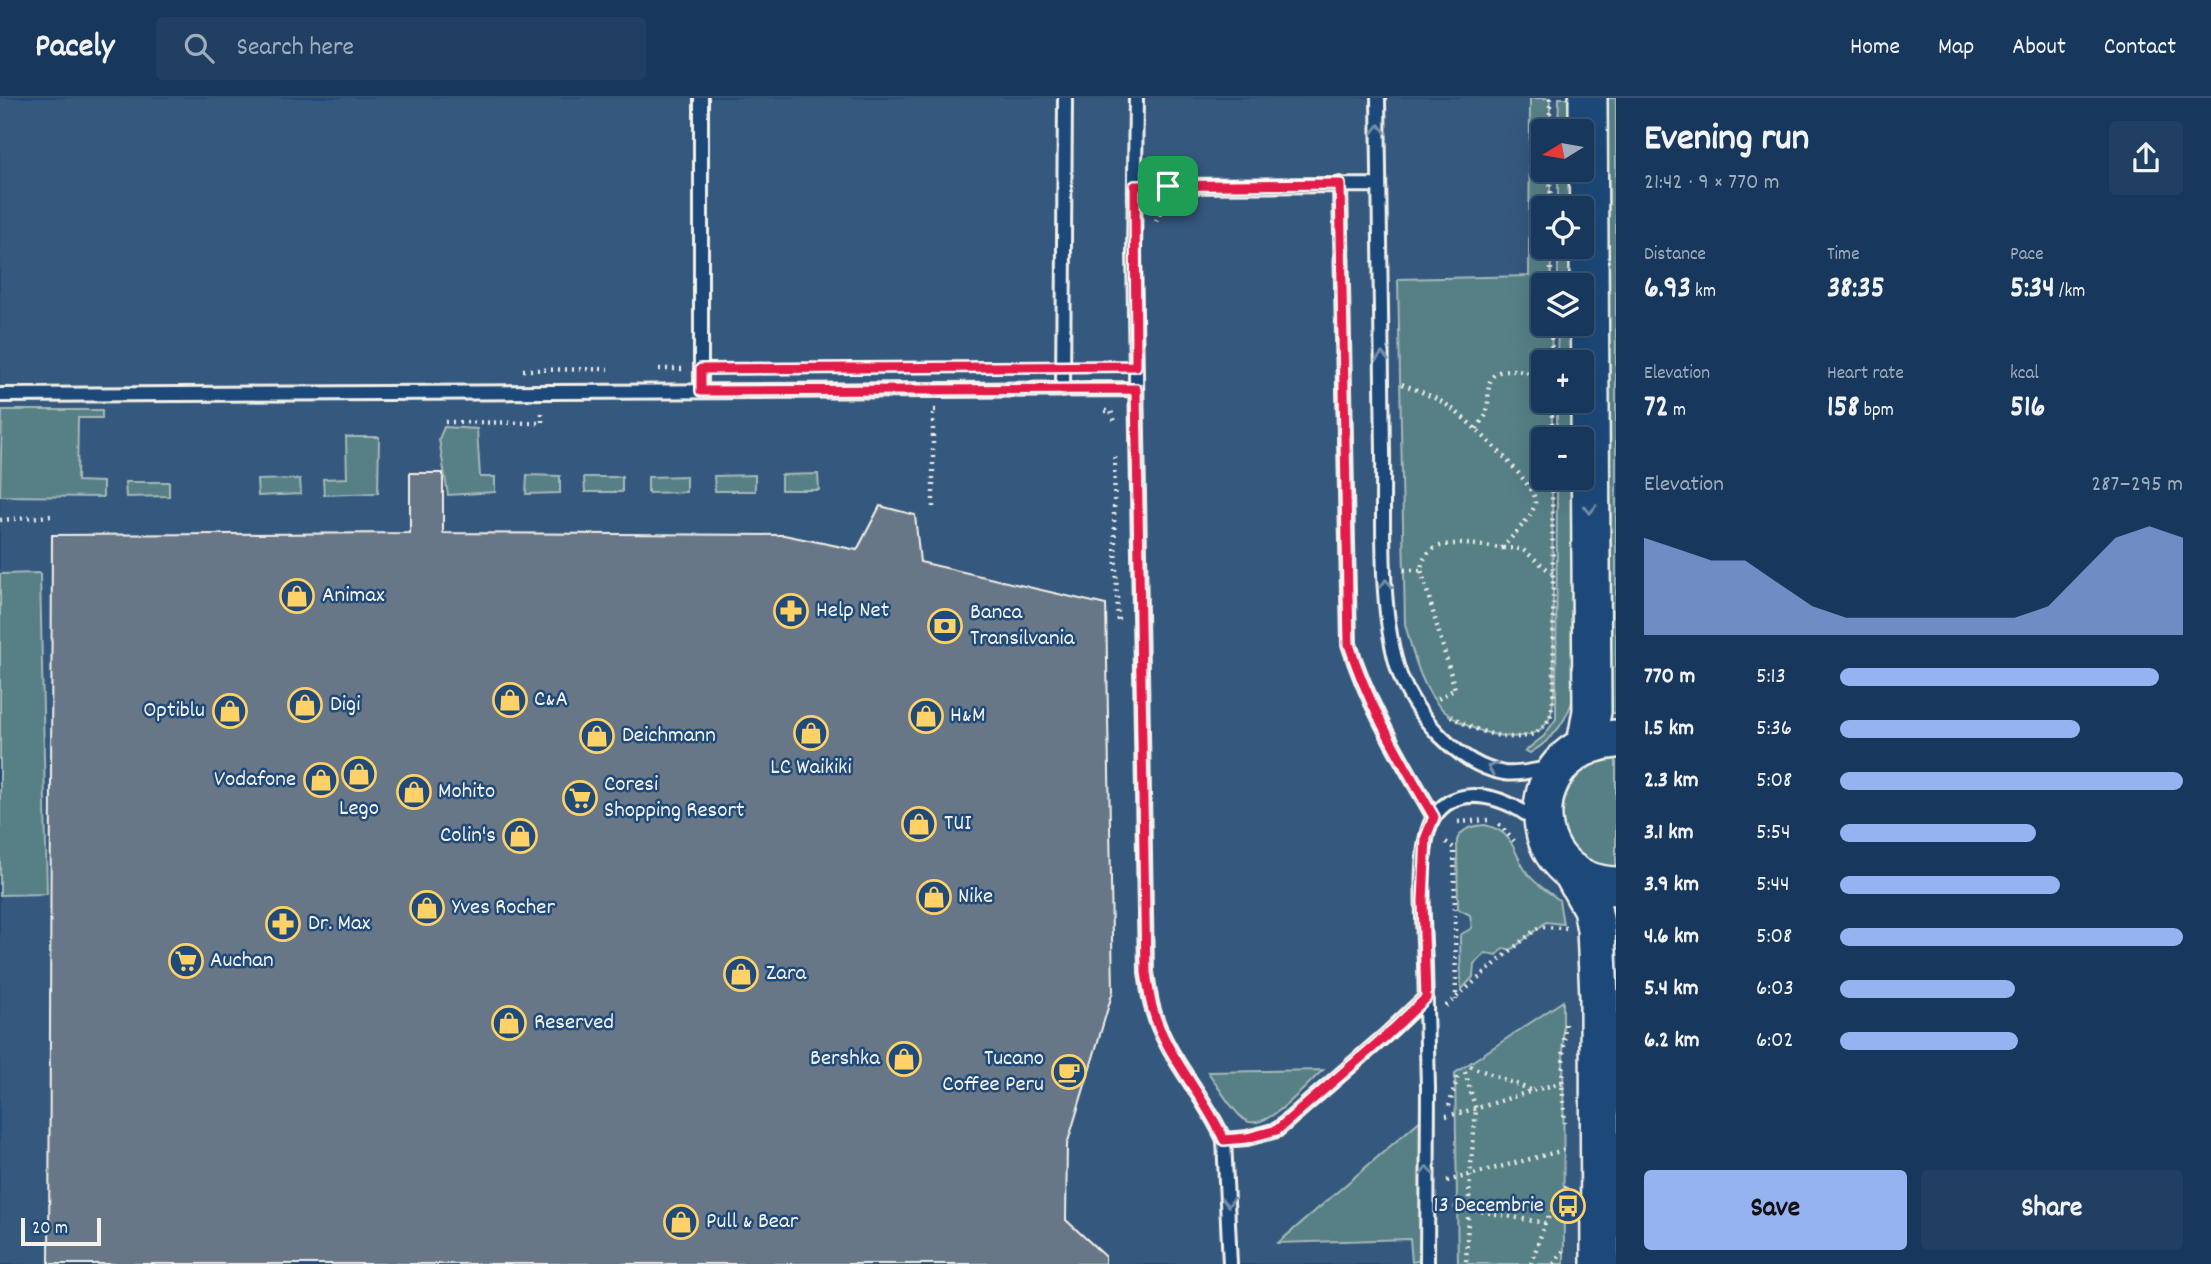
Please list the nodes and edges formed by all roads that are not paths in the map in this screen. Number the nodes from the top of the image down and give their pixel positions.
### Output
1 (701, 98) edge
2 (1065, 98) edge
3 (1136, 98) edge
4 (1378, 98) edge
5 (1588, 98) edge
6 (1340, 184) junction
7 (1379, 185) junction
8 (1135, 186) junction
9 (1136, 389) junction
10 (1063, 390) junction
11 (701, 391) junction
12 (0, 395) edge
13 (1587, 750) edge
14 (1434, 817) junction
15 (1530, 837) junction
16 (1572, 872) junction
17 (1616, 886) edge
18 (1426, 998) junction
19 (1224, 1140) junction
20 (1583, 1260) edge
21 (1230, 1264) edge
22 (1427, 1264) edge

1 - 11 lane
2 - 10 lane
3 - 8 lane
7 -> 4 lane
5 -> 13 main road
6 - 7 lane
6 - 8 lane
6 - 14 lane
13 -> 7 lane
8 - 9 lane
9 - 10 lane
9 - 19 lane
10 - 11 lane
11 - 12 lane
13 - 15 main road
14 - 15 lane
14 - 18 lane
15 - 16 main road
16 - 17 main road
16 - 20 main road
18 - 19 lane
22 -> 18 lane
19 -> 21 lane

